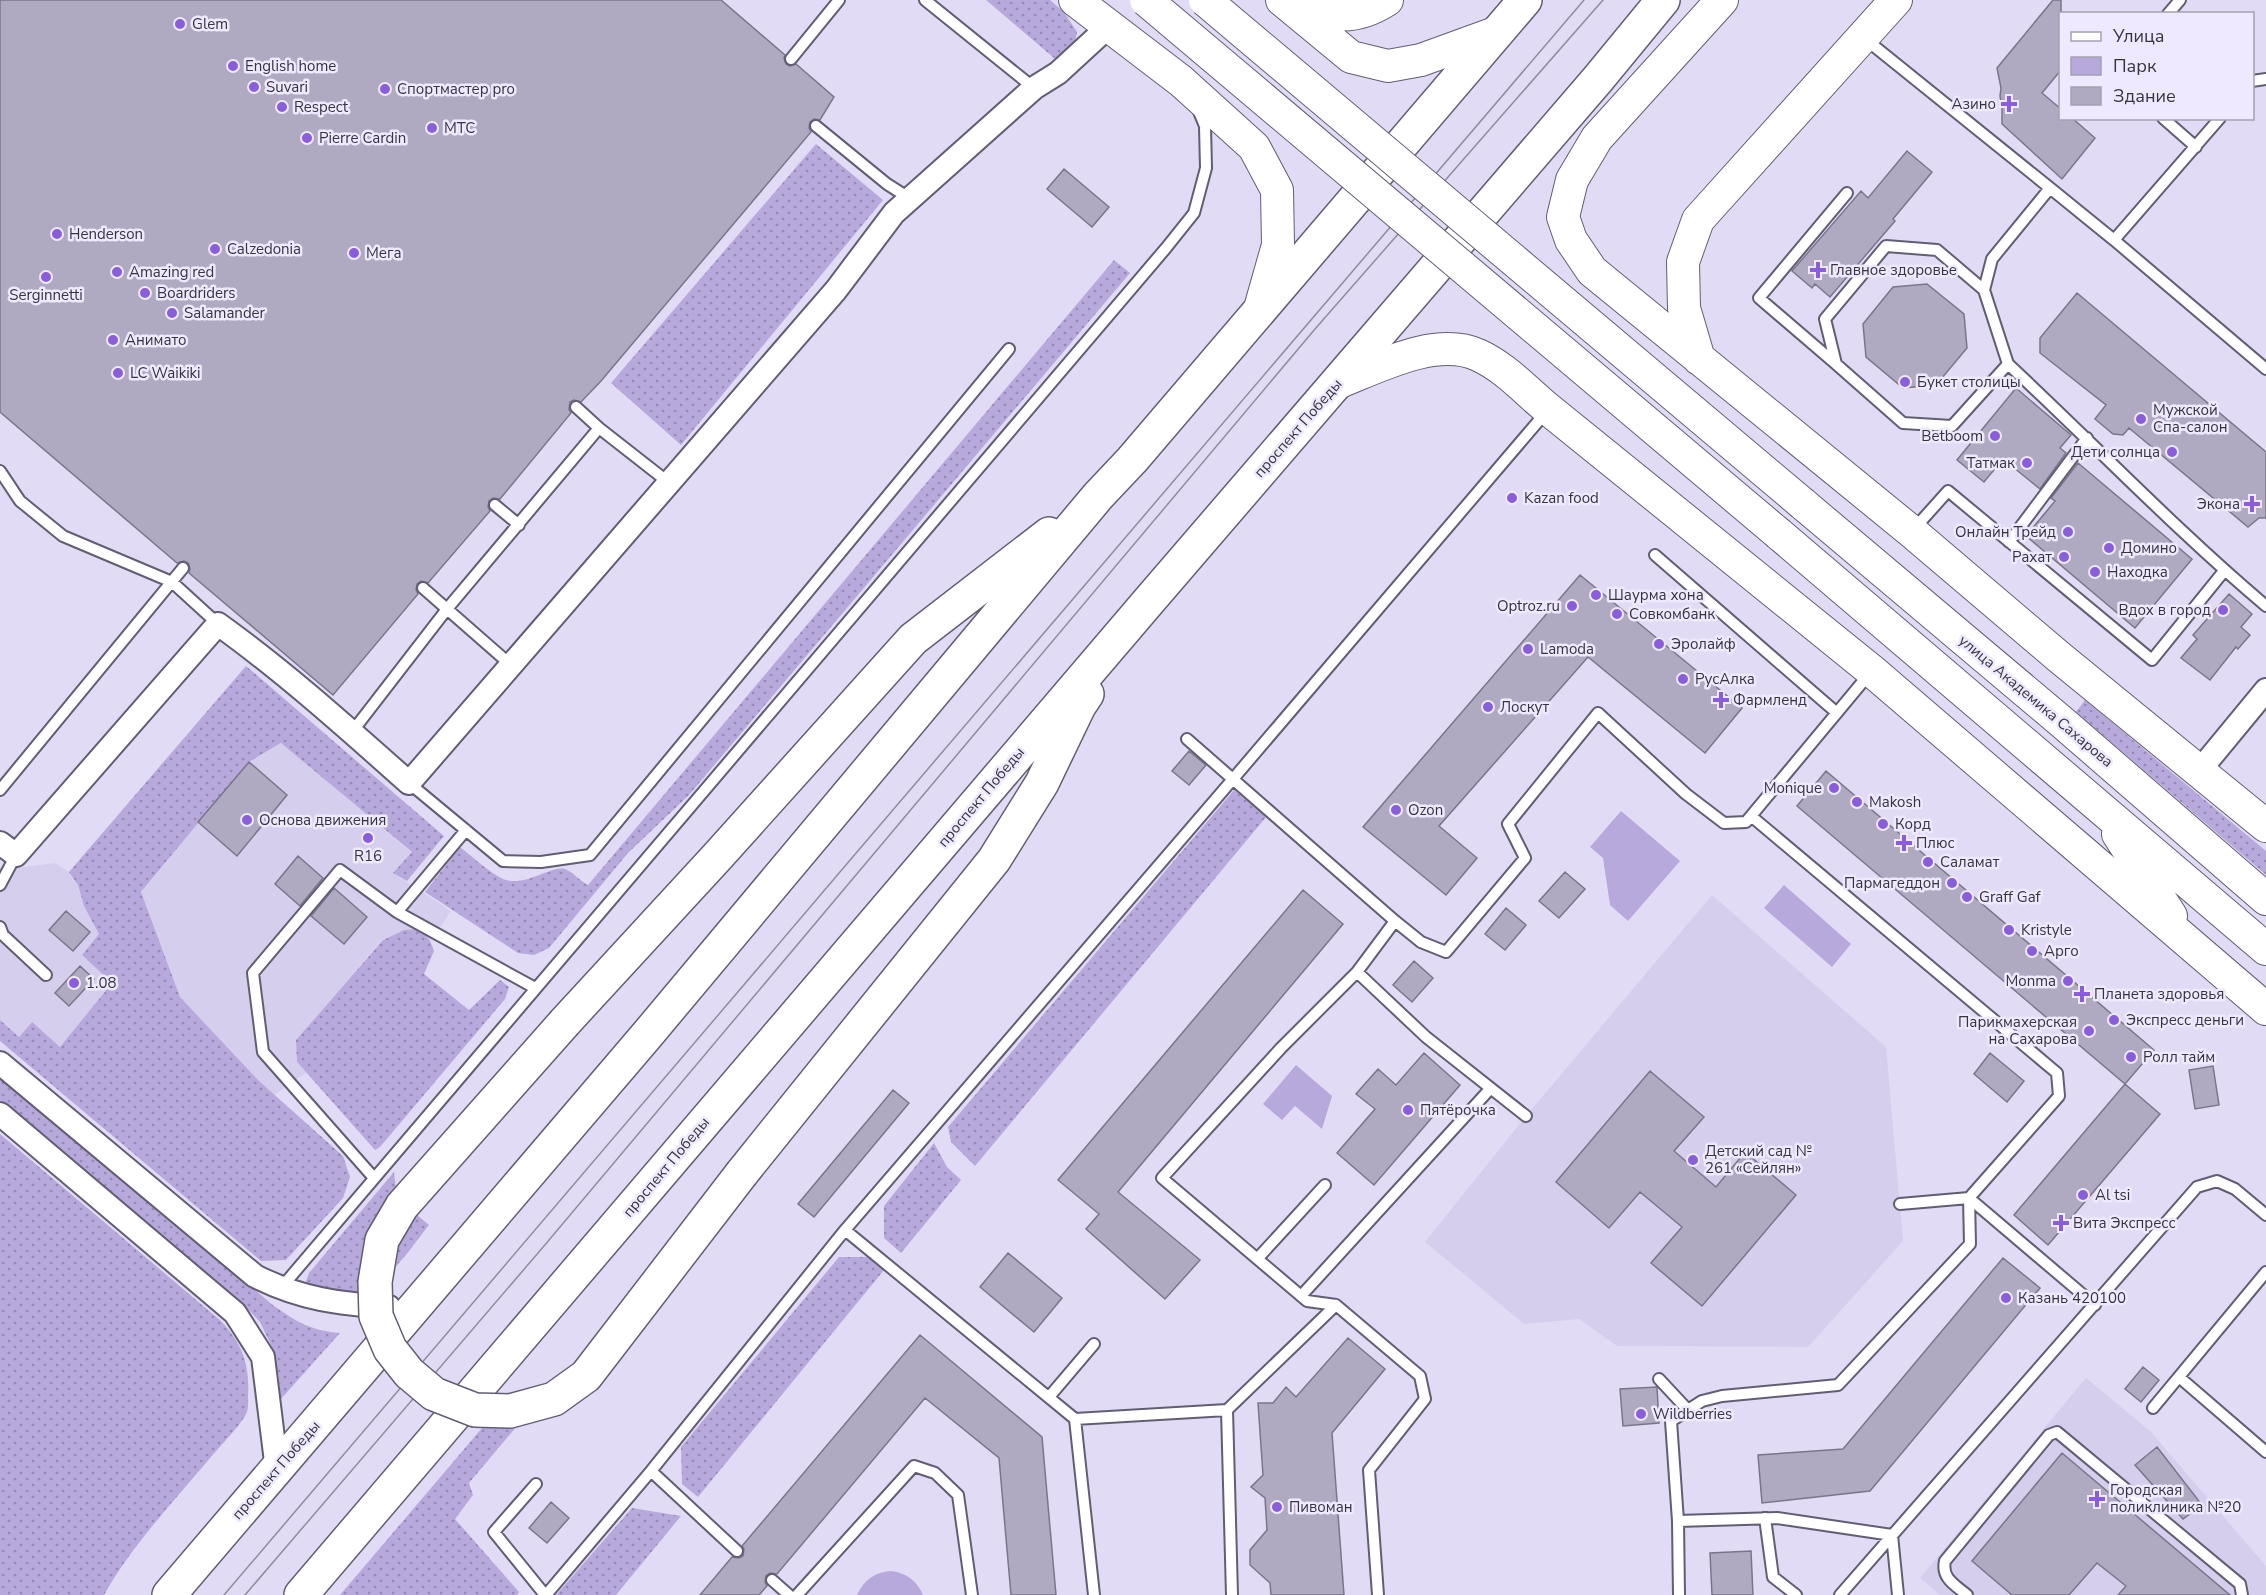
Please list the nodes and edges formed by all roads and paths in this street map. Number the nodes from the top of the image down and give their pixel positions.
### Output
1 (839, 0) edge
2 (925, 0) edge
3 (1075, 0) edge
4 (1146, 0) edge
5 (1205, 0) edge
6 (1282, 0) edge
7 (1289, 0) edge
8 (1388, 0) edge
9 (1525, 0) edge
10 (1663, 0) edge
11 (1676, 0) edge
12 (1722, 0) edge
13 (1896, 0) edge
14 (2180, 0) edge
15 (2170, 12) edge
16 (1108, 27) junction
17 (1636, 31) junction
18 (1498, 32) junction
19 (1863, 38) junction
20 (790, 59) dead end
21 (1034, 88) junction
22 (1191, 89) junction
23 (2165, 120) edge
24 (2218, 120) edge
25 (816, 126) dead end
26 (2196, 147) junction
27 (2050, 188) junction
28 (1847, 193) dead end
29 (909, 198) junction
30 (2114, 240) junction
31 (1984, 290) junction
32 (1258, 312) junction
33 (1009, 349) dead end
34 (1700, 359) junction
35 (1836, 364) junction
36 (2008, 364) junction
37 (2266, 369) edge
38 (1337, 383) junction
39 (576, 407) dead end
40 (1548, 409) junction
41 (599, 428) junction
42 (2087, 438) junction
43 (0, 471) edge
44 (668, 482) junction
45 (1098, 496) junction
46 (495, 505) dead end
47 (519, 525) junction
48 (1912, 532) junction
49 (2009, 542) junction
50 (1655, 555) dead end
51 (183, 568) dead end
52 (2224, 571) junction
53 (172, 582) junction
54 (423, 588) dead end
55 (1148, 602) junction
56 (2266, 606) edge
57 (447, 609) junction
58 (218, 624) junction
59 (512, 666) junction
60 (1872, 671) junction
61 (2266, 690) edge
62 (1837, 713) junction
63 (352, 732) junction
64 (1187, 739) dead end
65 (2200, 770) junction
66 (1233, 779) junction
67 (409, 783) junction
68 (0, 790) edge
69 (2097, 803) junction
70 (1751, 816) junction
71 (2266, 826) edge
72 (466, 830) junction
73 (8, 849) edge
74 (0, 885) edge
75 (2266, 899) edge
76 (397, 912) junction
77 (1395, 921) junction
78 (0, 927) edge
79 (2189, 944) junction
80 (2266, 949) edge
81 (1357, 972) junction
82 (46, 975) dead end
83 (535, 988) junction
84 (2266, 1009) edge
85 (0, 1063) edge
86 (1490, 1089) junction
87 (0, 1114) edge
88 (1526, 1116) dead end
89 (374, 1178) junction
90 (1325, 1185) dead end
91 (1970, 1198) junction
92 (1900, 1204) dead end
93 (2266, 1215) edge
94 (845, 1230) junction
95 (1258, 1258) junction
96 (2266, 1272) edge
97 (280, 1289) junction
98 (1300, 1296) junction
99 (1336, 1305) junction
100 (2095, 1305) junction
101 (414, 1308) junction
102 (1094, 1344) dead end
103 (2179, 1377) junction
104 (1659, 1379) dead end
105 (1049, 1397) junction
106 (2153, 1408) dead end
107 (1687, 1409) junction
108 (1227, 1410) junction
109 (1075, 1419) junction
110 (2266, 1452) edge
111 (277, 1470) junction
112 (651, 1472) junction
113 (536, 1484) dead end
114 (1765, 1518) junction
115 (1678, 1521) junction
116 (1892, 1535) junction
117 (737, 1551) dead end
118 (772, 1580) dead end
119 (169, 1595) edge
120 (301, 1595) edge
121 (546, 1595) edge
122 (789, 1595) edge
123 (798, 1595) edge
124 (972, 1595) edge
125 (1094, 1595) edge
126 (1232, 1595) edge
127 (1378, 1595) edge
128 (1679, 1595) edge
129 (1796, 1595) edge
130 (1840, 1595) edge
131 (1898, 1595) edge
132 (1967, 1595) edge
133 (2242, 1595) edge

1 - 20 lane
2 - 21 lane
3 - 16 main road
4 - 69 main road, bridge
5 - 75 main road, улица Академика Сахарова, bridge
6 - 18 main road
7 - 8 main road
9 - 18 main road, проспект Победы
10 - 17 main road, проспект Победы
11 - 17 main road
12 - 34 main road
13 - 19 main road
14 - 15 lane
16 - 21 street
16 - 22 main road
17 - 38 main road, проспект Победы
18 - 32 main road, проспект Победы
19 - 27 lane
19 - 34 main road
21 - 29 street
22 - 32 main road
22 - 83 lane
23 - 26 lane
24 - 26 lane
25 - 29 lane
26 - 30 lane
27 - 30 lane
27 - 31 lane
28 - 35 lane
29 - 44 street
30 - 37 lane
31 - 35 lane
31 - 36 lane
32 - 45 main road, проспект Победы
33 - 72 lane
34 - 48 main road
35 - 36 lane
36 - 42 lane
38 - 40 main road
38 - 55 main road, проспект Победы
39 - 41 lane
40 - 60 main road
40 - 66 lane
41 - 44 lane
41 - 47 lane
42 - 49 lane
42 - 52 lane
43 - 53 lane
44 - 59 street
45 - 55 main road, bridge
45 - 101 main road, проспект Победы
46 - 47 lane
47 - 57 lane
48 - 49 lane
48 - 65 main road
49 - 52 lane
50 - 62 lane
51 - 53 lane
52 - 56 lane
53 - 58 lane
53 - 68 lane
54 - 57 lane
55 - 120 main road, проспект Победы
57 - 59 lane
57 - 63 lane
58 - 63 street
58 - 73 street
59 - 67 street
60 - 62 lane
60 - 79 main road
61 - 65 street
62 - 70 lane
63 - 67 street
64 - 66 lane
65 - 71 main road
66 - 77 lane
66 - 94 lane
67 - 72 lane
69 - 79 main road
69 - 80 main road
70 - 77 lane
70 - 91 lane
72 - 76 lane
73 - 74 lane
76 - 83 lane
76 - 89 lane
77 - 81 lane
78 - 82 lane
79 - 84 main road
81 - 86 lane
81 - 95 lane
83 - 89 lane
85 - 97 street
86 - 88 lane
86 - 98 lane
87 - 111 street
89 - 97 lane
90 - 95 lane
91 - 92 lane
91 - 100 lane
91 - 107 lane
93 - 100 lane
94 - 105 lane
94 - 112 lane
95 - 98 lane
96 - 103 lane
97 - 101 street
98 - 99 lane
99 - 108 lane
99 - 127 lane
100 - 116 lane
101 - 111 main road, проспект Победы
102 - 105 lane
103 - 106 lane
103 - 110 lane
104 - 107 lane
105 - 109 lane
107 - 115 lane
108 - 109 lane
108 - 126 lane
109 - 125 lane
111 - 119 main road, проспект Победы
112 - 117 lane
112 - 121 lane
113 - 121 lane
114 - 115 lane
114 - 116 lane
114 - 129 lane
115 - 128 lane
116 - 130 lane
116 - 131 lane
118 - 122 lane
123 - 124 lane
132 - 133 lane

